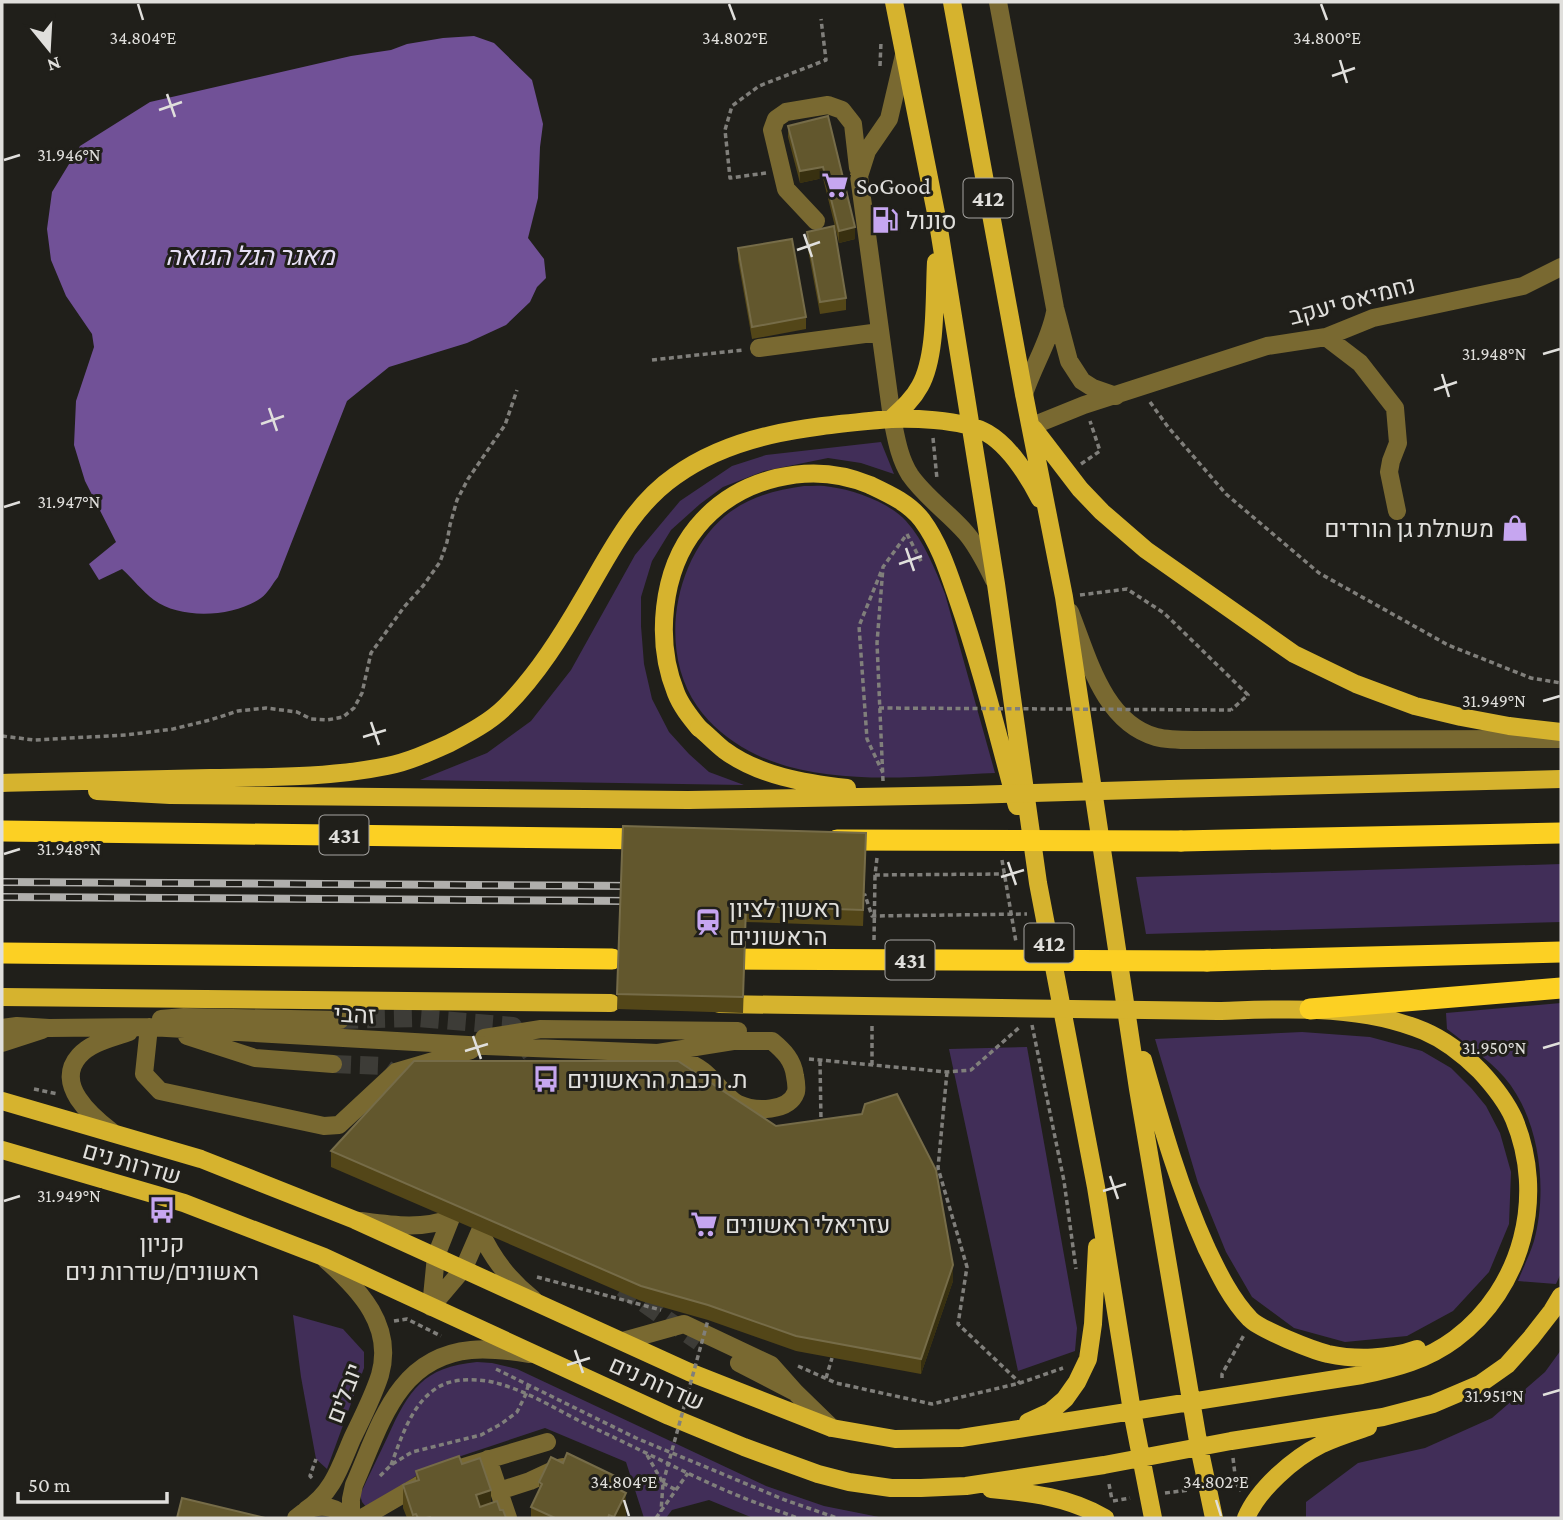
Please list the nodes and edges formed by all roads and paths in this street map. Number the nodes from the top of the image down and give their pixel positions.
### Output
1 (894, 2) edge
2 (952, 2) edge
3 (998, 2) edge
4 (821, 19) dead end
5 (880, 36) dead end
6 (904, 55) junction
7 (895, 94) junction
8 (782, 172) junction
9 (859, 176) junction
10 (816, 221) dead end
11 (938, 223) junction
12 (1561, 267) edge
13 (1055, 308) junction
14 (880, 332) junction
15 (1326, 337) junction
16 (759, 348) joint
17 (652, 360) dead end
18 (1142, 387) junction
19 (517, 390) dead end
20 (1024, 394) junction
21 (1116, 396) junction
22 (1084, 405) junction
23 (892, 418) junction
24 (970, 426) junction
25 (1032, 426) junction
26 (1068, 473) junction
27 (1397, 511) dead end
28 (1047, 513) junction
29 (883, 567) dead end
30 (996, 584) junction
31 (1064, 597) junction
32 (877, 643) dead end
33 (1561, 683) edge
34 (879, 708) junction
35 (1561, 732) edge
36 (2, 736) edge
37 (1561, 739) edge
38 (1561, 779) edge
39 (2, 785) edge
40 (969, 795) junction
41 (2, 831) edge
42 (1561, 833) edge
43 (673, 840) edge
44 (811, 840) edge
45 (1038, 883) junction
46 (852, 895) edge
47 (1044, 914) junction
48 (1561, 952) edge
49 (2, 953) edge
50 (619, 959) edge
51 (695, 959) edge
52 (1561, 988) edge
53 (1124, 991) junction
54 (2, 997) edge
55 (618, 1003) edge
56 (708, 1004) edge
57 (1310, 1009) junction
58 (1030, 1018) dead end
59 (340, 1020) tunnel mouth
60 (118, 1027) junction
61 (2, 1028) edge
62 (49, 1028) junction
63 (153, 1028) junction
64 (772, 1041) junction
65 (2, 1043) edge
66 (446, 1044) junction
67 (486, 1046) junction
68 (658, 1053) junction
69 (789, 1057) junction
70 (820, 1061) junction
71 (333, 1064) tunnel mouth
72 (947, 1072) junction
73 (2, 1101) edge
74 (821, 1122) edge
75 (112, 1132) junction
76 (2, 1150) edge
77 (1096, 1187) junction
78 (355, 1220) junction
79 (436, 1256) junction
80 (324, 1257) junction
81 (464, 1268) junction
82 (1561, 1296) edge
83 (1493, 1301) junction
84 (539, 1304) junction
85 (431, 1307) junction
86 (708, 1321) edge
87 (378, 1324) junction
88 (623, 1341) junction
89 (699, 1342) tunnel mouth
90 (469, 1350) junction
91 (535, 1354) junction
92 (832, 1358) edge
93 (826, 1378) dead end
94 (1020, 1382) dead end
95 (528, 1386) junction
96 (795, 1392) junction
97 (526, 1394) junction
98 (1192, 1402) junction
99 (1417, 1408) junction
100 (1132, 1411) junction
101 (832, 1428) junction
102 (1010, 1430) junction
103 (547, 1442) dead end
104 (1199, 1447) junction
105 (646, 1453) junction
106 (1140, 1458) junction
107 (488, 1459) junction
108 (391, 1465) junction
109 (1104, 1465) junction
110 (580, 1473) edge
111 (688, 1473) junction
112 (375, 1481) dead end
113 (663, 1483) junction
114 (1236, 1483) dead end
115 (967, 1486) junction
116 (1207, 1488) junction
117 (676, 1490) junction
118 (499, 1491) junction
119 (1149, 1496) junction
120 (1113, 1501) junction
121 (394, 1510) edge
122 (661, 1512) junction
123 (301, 1514) edge
124 (1109, 1514) edge
125 (784, 1516) edge
126 (350, 1518) edge
127 (362, 1518) edge
128 (508, 1518) edge
129 (656, 1518) edge
130 (797, 1518) edge
131 (836, 1518) edge
132 (1153, 1518) edge
133 (1213, 1518) edge
134 (1246, 1518) edge

1 - 6 main road, 412
2 - 20 main road, 412
3 - 13 street
4 - 8 path
5 - 7 path
6 - 7 street
6 - 11 main road, 412
7 - 9 street
8 - 9 street
8 - 10 street
9 - 14 street
11 - 23 main road
11 - 24 main road, 412
12 - 15 street, נחמיאס יעקב
13 - 20 street
13 - 21 street
14 - 16 street
14 - 23 street
15 - 18 street, נחמיאס יעקב
15 - 27 street
16 - 17 path
18 - 21 street, נחמיאס יעקב
18 - 33 path
19 - 36 path
20 - 25 main road, 412
21 - 22 street, נחמיאס יעקב
22 - 25 street, נחמיאס יעקב
22 - 26 path
23 - 24 main road
23 - 30 street
23 - 39 main road
24 - 28 main road
24 - 30 main road, 412
25 - 26 main road
25 - 28 main road, 412
26 - 35 main road
28 - 31 main road, 412
29 - 34 path
30 - 45 main road, 412
31 - 34 path, bridge
31 - 37 street
31 - 53 main road, 412
32 - 34 path
38 - 40 main road, bridge
39 - 40 main road, bridge
40 - 45 main road, bridge
41 - 43 highway, 431
42 - 44 highway, bridge
45 - 47 main road, 412
46 - 47 path
47 - 77 main road, 412
48 - 51 highway, 431, bridge
49 - 50 highway
52 - 57 highway
53 - 83 main road
53 - 98 main road, 412
54 - 55 main road
56 - 57 main road, bridge
57 - 83 main road
58 - 72 path
59 - 60 street
60 - 62 street, זהבי
60 - 63 street, זהבי
61 - 62 street, זהבי
62 - 65 street, זהבי
63 - 66 street, זהבי
63 - 67 street
63 - 71 street
63 - 75 street
64 - 66 street
64 - 68 street
64 - 69 street
66 - 67 street, זהבי
67 - 68 street, זהבי
68 - 69 street
69 - 70 path
70 - 72 path
70 - 74 path
72 - 94 path
73 - 75 main road, שדרות נים
75 - 78 main road, שדרות נים
76 - 80 main road, שדרות נים
77 - 100 main road, 412
77 - 102 main road
78 - 79 main road, שדרות נים
78 - 79 street
79 - 81 main road, שדרות נים
79 - 85 street
80 - 85 main road, שדרות נים
80 - 87 street, יובלים
81 - 84 main road, שדרות נים
81 - 84 street
81 - 85 street
82 - 99 main road
83 - 98 main road, שדרות נים
84 - 88 main road, שדרות נים
85 - 91 main road, שדרות נים
86 - 113 path, bridge
87 - 90 path
87 - 123 street, יובלים
88 - 96 street
88 - 101 main road, שדרות נים
89 - 96 street
90 - 91 street, יובלים
90 - 95 path
90 - 126 street, יובלים
91 - 115 main road, שדרות נים
92 - 93 path
95 - 97 path
95 - 131 path
96 - 101 street
97 - 105 path
97 - 108 path
97 - 108 path
98 - 100 main road, שדרות נים
98 - 104 main road, 412
99 - 104 main road, שדרות נים
99 - 134 main road
100 - 102 main road, שדרות נים
100 - 106 main road, 412
101 - 102 main road, שדרות נים
103 - 107 street
104 - 106 main road, שדרות נים
104 - 116 main road, 412
105 - 111 path
105 - 113 path
106 - 109 main road, שדרות נים
106 - 119 main road, 412
107 - 118 street
107 - 121 street
108 - 112 path
109 - 115 main road, שדרות נים
109 - 120 path
110 - 118 street
111 - 117 path
111 - 125 path
113 - 117 path
113 - 122 path
114 - 116 path
115 - 124 main road
116 - 119 path
116 - 133 main road, 412
117 - 122 path
118 - 128 street
119 - 120 path
119 - 132 main road, 412
120 - 124 path
121 - 127 street
122 - 129 path
123 - 126 street
125 - 130 path

